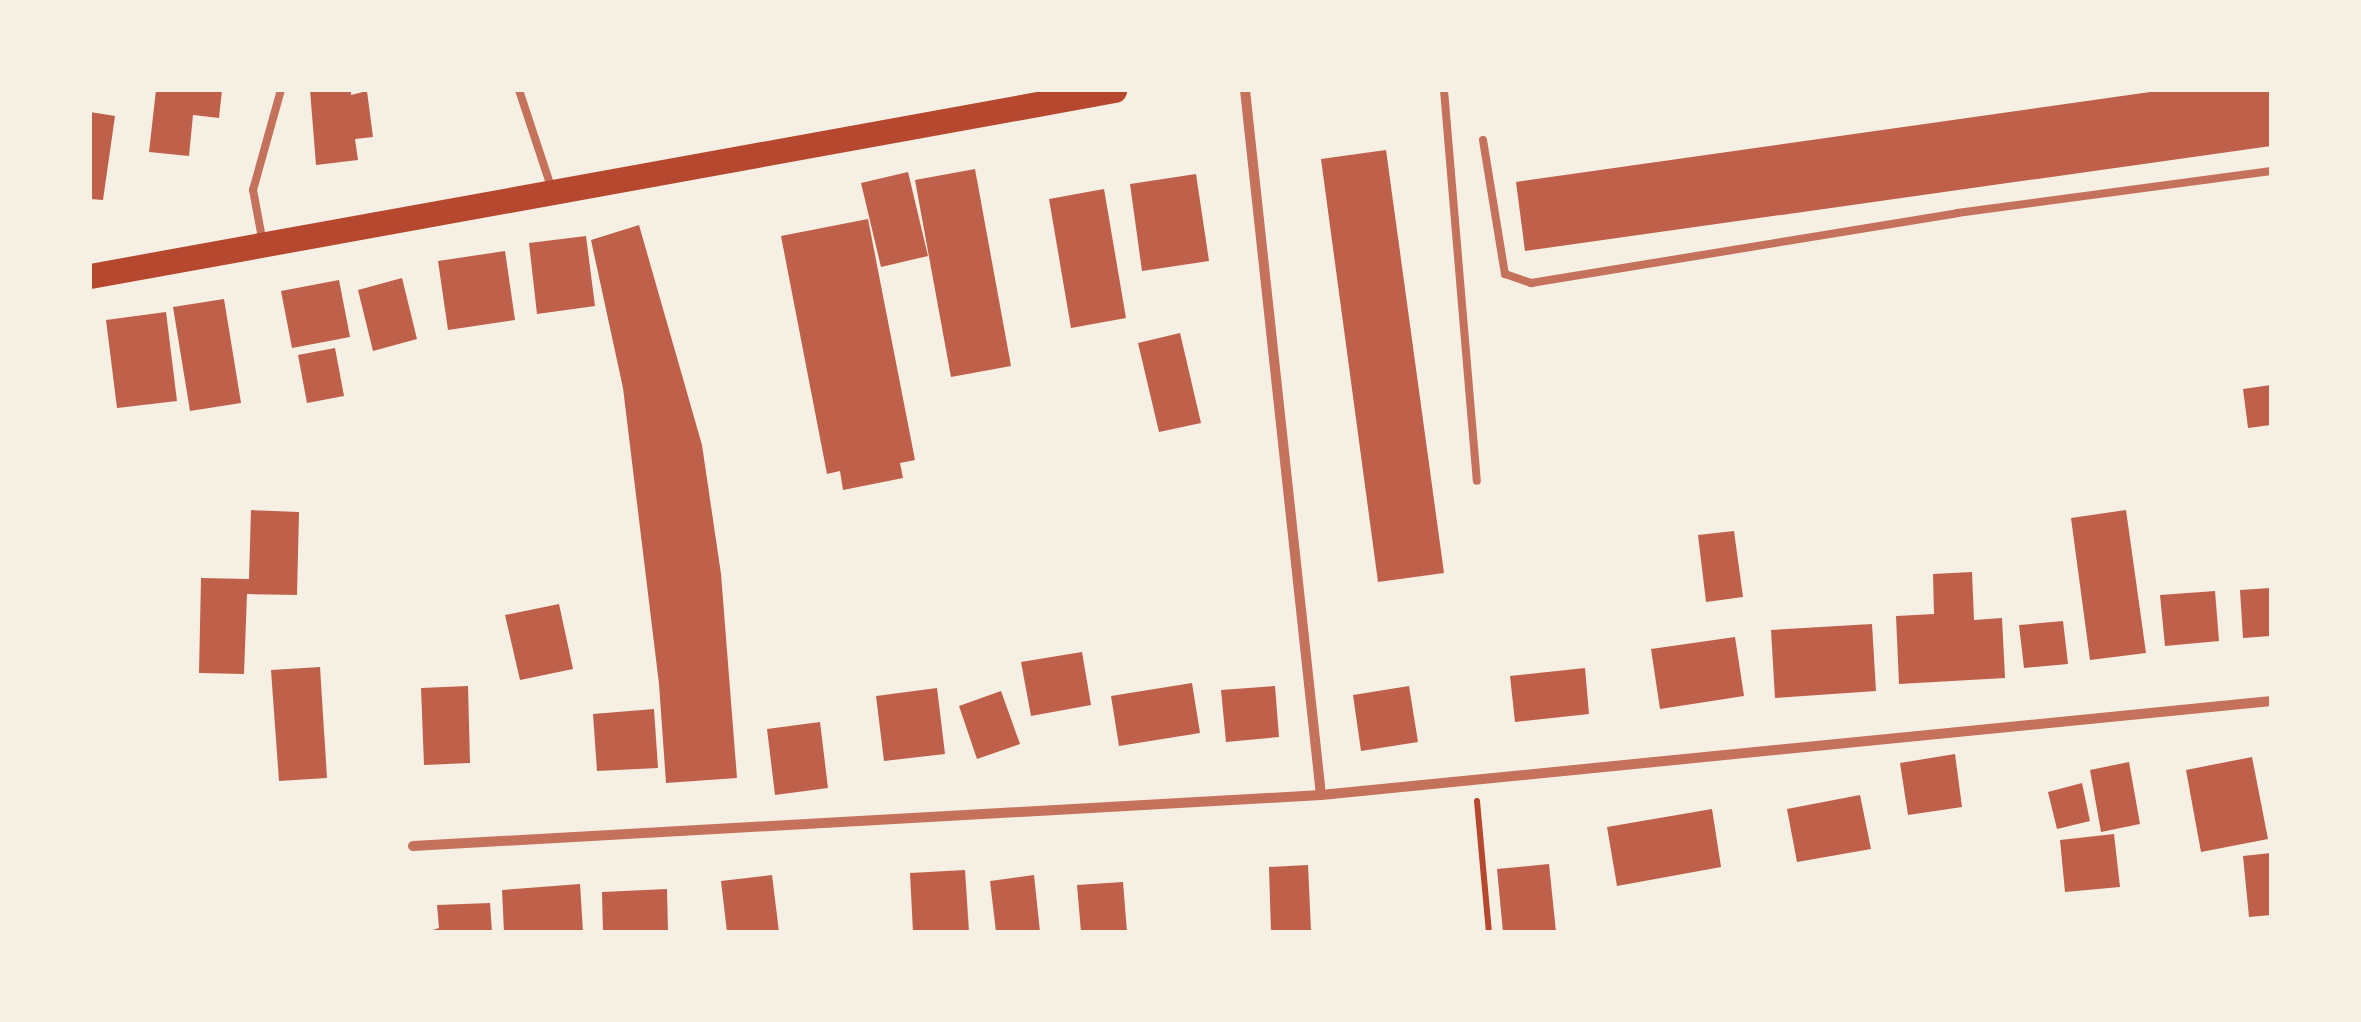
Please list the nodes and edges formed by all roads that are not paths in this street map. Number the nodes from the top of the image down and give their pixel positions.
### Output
1 (280, 90) edge
2 (519, 90) edge
3 (1114, 90) edge
4 (1245, 90) edge
5 (1444, 90) edge
6 (1484, 140) dead end
7 (2271, 171) edge
8 (552, 192) junction
9 (262, 242) junction
10 (90, 276) edge
11 (1478, 482) dead end
12 (2271, 701) edge
13 (1321, 795) junction
14 (413, 846) dead end

1 - 9 lane
2 - 8 lane
3 - 8 main road
4 - 13 street
5 - 11 lane
6 - 7 lane
8 - 9 main road
9 - 10 main road
12 - 13 street
13 - 14 street

